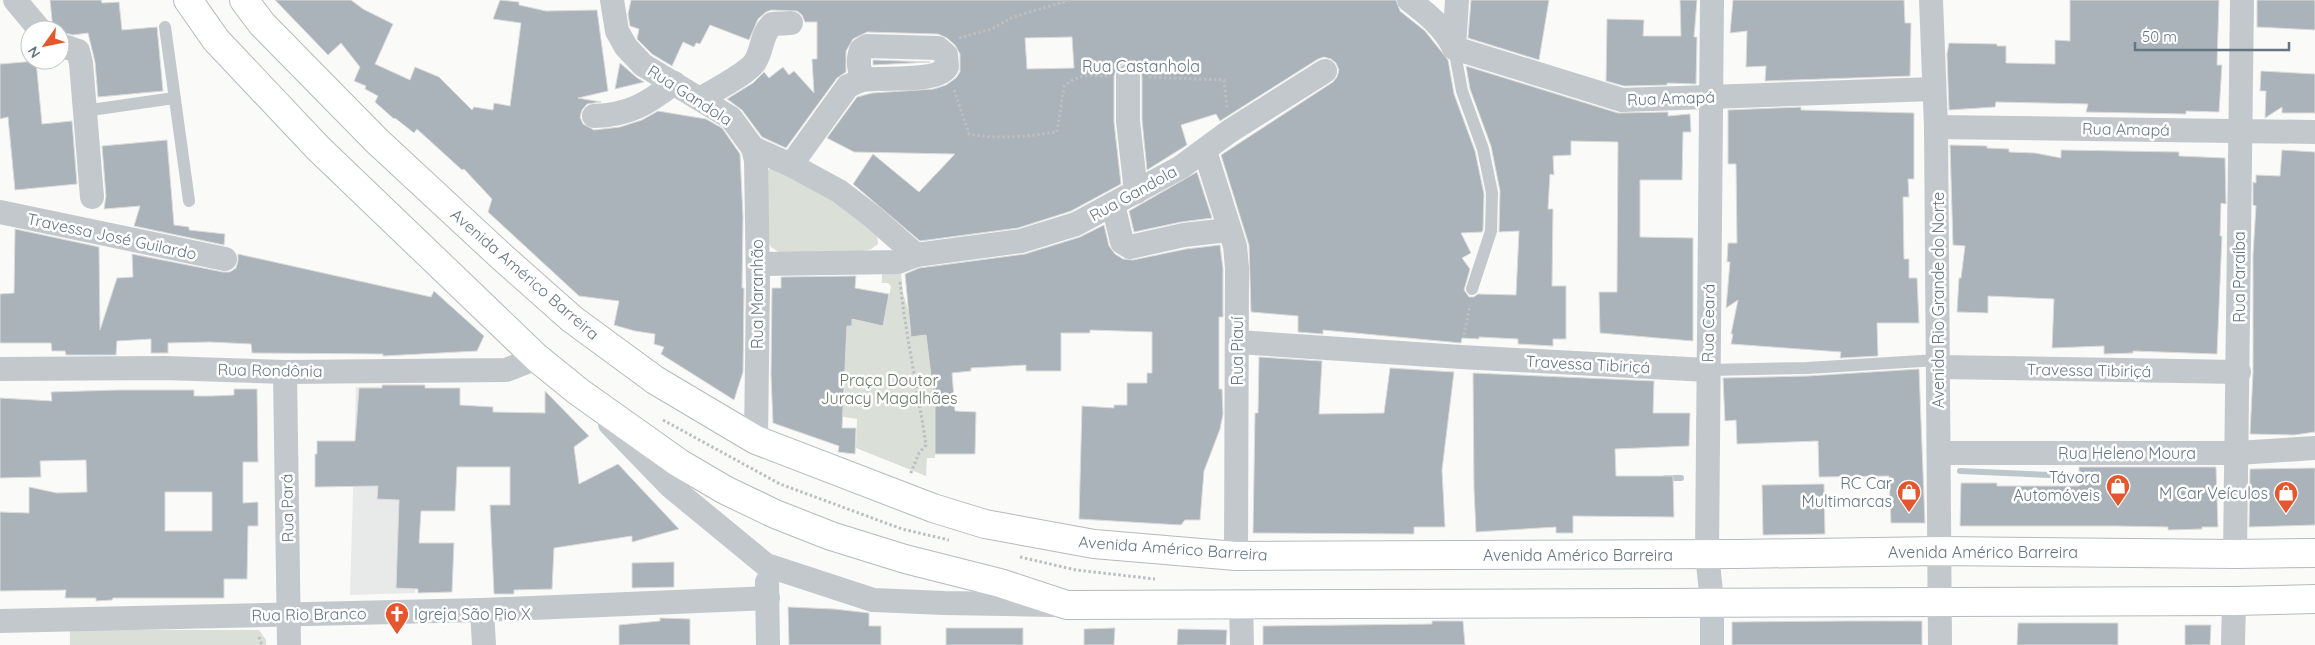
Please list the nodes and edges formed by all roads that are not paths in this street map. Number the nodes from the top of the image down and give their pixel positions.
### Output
1 (15, 0) edge
2 (188, 0) edge
3 (244, 0) edge
4 (612, 0) edge
5 (1408, 0) edge
6 (1457, 0) edge
7 (1712, 0) edge
8 (1931, 0) edge
9 (2242, 0) edge
10 (32, 20) edge
11 (790, 23) dead end
12 (165, 27) dead end
13 (70, 48) edge
14 (1454, 48) junction
15 (1325, 72) dead end
16 (1128, 76) road end
17 (863, 80) junction
18 (674, 83) junction
19 (1933, 89) junction
20 (1710, 96) junction
21 (174, 98) junction
22 (700, 99) junction
23 (84, 111) junction
24 (594, 116) dead end
25 (1936, 127) junction
26 (2240, 130) junction
27 (2315, 132) edge
28 (753, 148) junction
29 (1205, 151) junction
30 (791, 165) junction
31 (1136, 192) junction
32 (92, 197) dead end
33 (189, 202) dead end
34 (1113, 204) junction
35 (0, 212) edge
36 (1228, 230) junction
37 (907, 258) junction
38 (225, 259) dead end
39 (758, 264) junction
40 (1472, 289) road end
41 (1238, 342) junction
42 (537, 358) junction
43 (1938, 363) junction
44 (0, 369) edge
45 (1707, 370) junction
46 (285, 372) junction
47 (2239, 372) junction
48 (579, 392) junction
49 (756, 440) junction
50 (2315, 448) edge
51 (1939, 453) junction
52 (2237, 453) junction
53 (1939, 551) junction
54 (2315, 553) edge
55 (1707, 554) junction
56 (2235, 554) junction
57 (1236, 556) junction
58 (766, 565) junction
59 (768, 598) junction
60 (2315, 599) edge
61 (1712, 601) junction
62 (1939, 601) junction
63 (2234, 601) junction
64 (1067, 604) junction
65 (1241, 604) junction
66 (482, 610) junction
67 (289, 614) junction
68 (0, 621) edge
69 (289, 645) edge
70 (484, 645) edge
71 (768, 645) edge
72 (1242, 645) edge
73 (1712, 645) edge
74 (1940, 645) edge
75 (2233, 645) edge

1 - 10 street
2 - 42 main road
3 - 49 main road, Avenida Américo Barreira
4 - 18 street, Rua Gandola
5 - 14 street
6 - 14 street
7 - 20 street, Rua Ceará
8 - 19 street, Avenida Rio Grande do Norte
9 - 26 street, Rua Paraíba
11 - 22 street
12 - 21 lane
13 - 23 street
14 - 20 street, Rua Amapá
14 - 40 lane
15 - 29 street, Rua Gandola
16 - 31 street
17 - 17 street
17 - 30 street
18 - 22 street, Rua Gandola
18 - 24 street
19 - 20 street, Rua Amapá
19 - 25 street, Avenida Rio Grande do Norte
20 - 45 street, Rua Ceará
21 - 23 lane
21 - 33 lane
22 - 28 street, Rua Gandola
23 - 32 street
25 - 26 street, Rua Amapá
25 - 43 street, Avenida Rio Grande do Norte
26 - 27 street, Rua Amapá
26 - 47 street, Rua Paraíba
28 - 30 street, Rua Gandola
28 - 39 street, Rua Maranhão
29 - 31 street, Rua Gandola
29 - 36 street, Rua Piauí
30 - 37 street, Rua Gandola
31 - 34 street, Rua Gandola
34 - 36 street
34 - 37 street, Rua Gandola
35 - 38 street, Travessa José Guilardo
36 - 41 street, Rua Piauí
37 - 39 street, Rua Gandola
39 - 49 street, Rua Maranhão
41 - 45 street, Travessa Tibiriçá
41 - 57 street, Rua Piauí
42 - 46 street, Rua Rondônia
42 - 48 main road
43 - 45 lane, Travessa Tibiriçá
43 - 47 street, Travessa Tibiriçá
43 - 51 street, Avenida Rio Grande do Norte
44 - 46 street, Rua Rondônia
45 - 55 street, Rua Ceará
46 - 67 street, Rua Pará
47 - 52 street, Rua Paraíba
48 - 58 street
48 - 64 main road
49 - 57 main road, Avenida Américo Barreira
50 - 52 street, Rua Heleno Moura
51 - 52 street, Rua Heleno Moura
51 - 53 street, Avenida Rio Grande do Norte
52 - 56 street, Rua Paraíba
53 - 55 main road, Avenida Américo Barreira
53 - 56 main road, Avenida Américo Barreira
53 - 62 street, Avenida Rio Grande do Norte
54 - 56 main road, Avenida Américo Barreira
55 - 57 main road, Avenida Américo Barreira
55 - 61 street, Rua Ceará
58 - 59 street
58 - 64 street
59 - 66 street, Rua Rio Branco
59 - 71 street
60 - 63 main road
61 - 62 main road
61 - 65 main road
61 - 73 street, Rua Ceará
62 - 63 main road
62 - 74 street, Avenida Rio Grande do Norte
63 - 75 street
64 - 65 main road
65 - 72 street
66 - 67 street, Rua Rio Branco
66 - 70 street
67 - 68 street, Rua Rio Branco
67 - 69 street, Rua Pará

